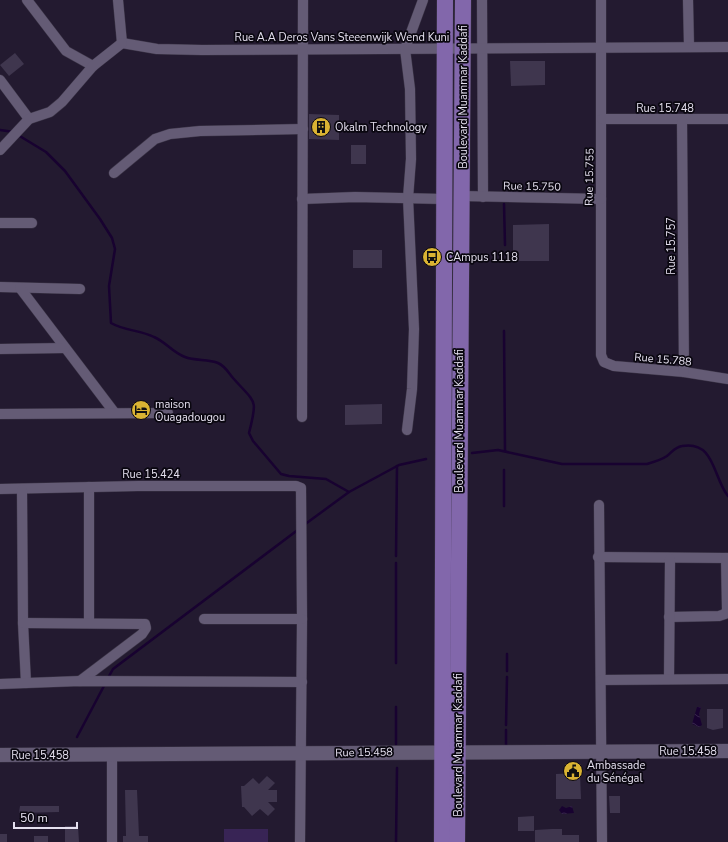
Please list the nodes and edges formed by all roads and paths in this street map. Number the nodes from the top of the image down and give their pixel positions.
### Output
1 (27, 0) edge
2 (118, 0) edge
3 (303, 0) edge
4 (423, 0) edge
5 (445, 0) edge
6 (463, 0) edge
7 (482, 0) edge
8 (601, 0) edge
9 (688, 0) edge
10 (122, 43) junction
11 (689, 46) junction
12 (601, 47) junction
13 (728, 47) edge
14 (445, 48) junction
15 (463, 48) junction
16 (482, 48) junction
17 (302, 49) junction
18 (405, 49) junction
19 (93, 66) junction
20 (0, 80) edge
21 (29, 119) junction
22 (728, 119) edge
23 (602, 120) junction
24 (682, 120) junction
25 (303, 129) junction
26 (0, 150) edge
27 (114, 173) dead end
28 (462, 196) junction
29 (483, 197) junction
30 (408, 198) junction
31 (302, 199) junction
32 (444, 199) junction
33 (601, 200) junction
34 (0, 223) edge
35 (32, 223) dead end
36 (0, 287) edge
37 (20, 288) junction
38 (80, 289) dead end
39 (65, 348) junction
40 (0, 349) edge
41 (601, 355) joint
42 (684, 372) junction
43 (728, 378) edge
44 (114, 412) junction
45 (168, 413) dead end
46 (0, 414) edge
47 (302, 417) dead end
48 (407, 430) dead end
49 (89, 487) junction
50 (0, 489) edge
51 (22, 490) junction
52 (599, 505) dead end
53 (598, 557) junction
54 (727, 558) edge
55 (670, 559) junction
56 (670, 617) junction
57 (204, 619) dead end
58 (302, 619) junction
59 (23, 623) junction
60 (89, 623) junction
61 (669, 679) junction
62 (728, 679) edge
63 (601, 680) junction
64 (80, 681) junction
65 (302, 682) junction
66 (26, 683) junction
67 (0, 684) edge
68 (441, 751) junction
69 (728, 751) edge
70 (457, 752) junction
71 (601, 752) junction
72 (300, 753) junction
73 (0, 755) edge
74 (112, 756) junction
75 (112, 842) edge
76 (300, 842) edge
77 (442, 842) edge
78 (457, 842) edge
79 (602, 842) edge

1 - 19 street
2 - 10 street
3 - 17 street
4 - 18 street
5 - 14 main road, Boulevard Muammar Kaddafi
6 - 15 main road, Boulevard Muammar Kaddafi
7 - 16 street
8 - 12 street, Rue 15.755
9 - 11 street
10 - 17 street, Rue A.A Deros Vans Steeenwijk Wend Kuni
10 - 19 street
11 - 12 street, Rue A.A Deros Vans Steeenwijk Wend Kuni
11 - 13 street, Rue A.A Deros Vans Steeenwijk Wend Kuni
12 - 16 street, Rue A.A Deros Vans Steeenwijk Wend Kuni
12 - 23 street, Rue 15.755
14 - 15 street, Rue A.A Deros Vans Steeenwijk Wend Kuni
14 - 18 street, Rue A.A Deros Vans Steeenwijk Wend Kuni
14 - 32 main road, Boulevard Muammar Kaddafi
15 - 16 street, Rue A.A Deros Vans Steeenwijk Wend Kuni
15 - 28 main road, Boulevard Muammar Kaddafi
16 - 29 street
17 - 18 street, Rue A.A Deros Vans Steeenwijk Wend Kuni
17 - 25 street
18 - 30 street
19 - 21 street
20 - 21 street
21 - 26 street
22 - 24 street, Rue 15.748
23 - 24 street, Rue 15.748
23 - 33 street, Rue 15.755
24 - 42 street, Rue 15.757
25 - 27 street
25 - 31 street
28 - 29 street, Rue 15.750
28 - 70 main road, Boulevard Muammar Kaddafi
29 - 33 street, Rue 15.750
30 - 31 street
30 - 32 street
30 - 48 street
31 - 47 street
32 - 68 main road, Boulevard Muammar Kaddafi
33 - 41 street, Rue 15.755
34 - 35 street
36 - 37 street
37 - 38 street
37 - 39 street
39 - 40 street
39 - 44 street
41 - 42 street, Rue 15.788
42 - 43 street, Rue 15.788
44 - 45 street
44 - 46 street
49 - 51 street, Rue 15.424
49 - 58 street, Rue 15.424
49 - 60 street
50 - 51 street, Rue 15.424
51 - 59 street
52 - 53 street
53 - 55 street
53 - 63 street
54 - 55 street
54 - 56 street
55 - 56 street
56 - 61 street
57 - 58 street
58 - 65 street
59 - 60 street
59 - 66 street
60 - 64 street
61 - 62 street
61 - 63 street
63 - 71 street
64 - 65 street
64 - 66 street
65 - 72 street
66 - 67 street
68 - 70 main road, Rue 15.458
68 - 72 main road, Rue 15.458
68 - 77 main road, Boulevard Muammar Kaddafi
69 - 71 main road, Rue 15.458
70 - 71 main road, Rue 15.458
70 - 78 main road, Boulevard Muammar Kaddafi
71 - 79 street
72 - 74 main road, Rue 15.458
72 - 76 street
73 - 74 main road, Rue 15.458
74 - 75 street

